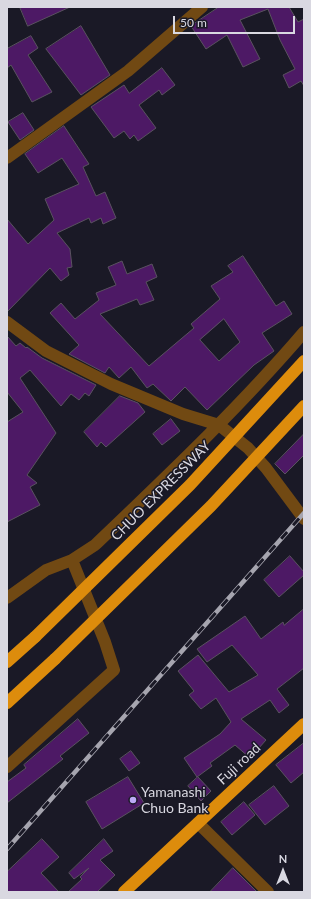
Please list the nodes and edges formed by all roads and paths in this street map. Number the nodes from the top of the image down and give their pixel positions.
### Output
1 (202, 7) edge
2 (7, 158) edge
3 (7, 322) edge
4 (304, 332) edge
5 (304, 362) edge
6 (304, 406) edge
7 (219, 425) junction
8 (304, 519) edge
9 (72, 560) junction
10 (7, 598) edge
11 (7, 662) edge
12 (7, 702) edge
13 (304, 724) edge
14 (7, 767) edge
15 (198, 823) junction
16 (124, 892) edge
17 (268, 892) edge

1 - 2 street
3 - 7 street
4 - 7 street
5 - 11 highway, CHUO EXPRESSWAY, bridge
6 - 12 highway, bridge
7 - 8 street
7 - 9 street
9 - 10 street
9 - 14 street
13 - 15 highway, Fuji road
15 - 16 highway, Fuji road
15 - 17 street

